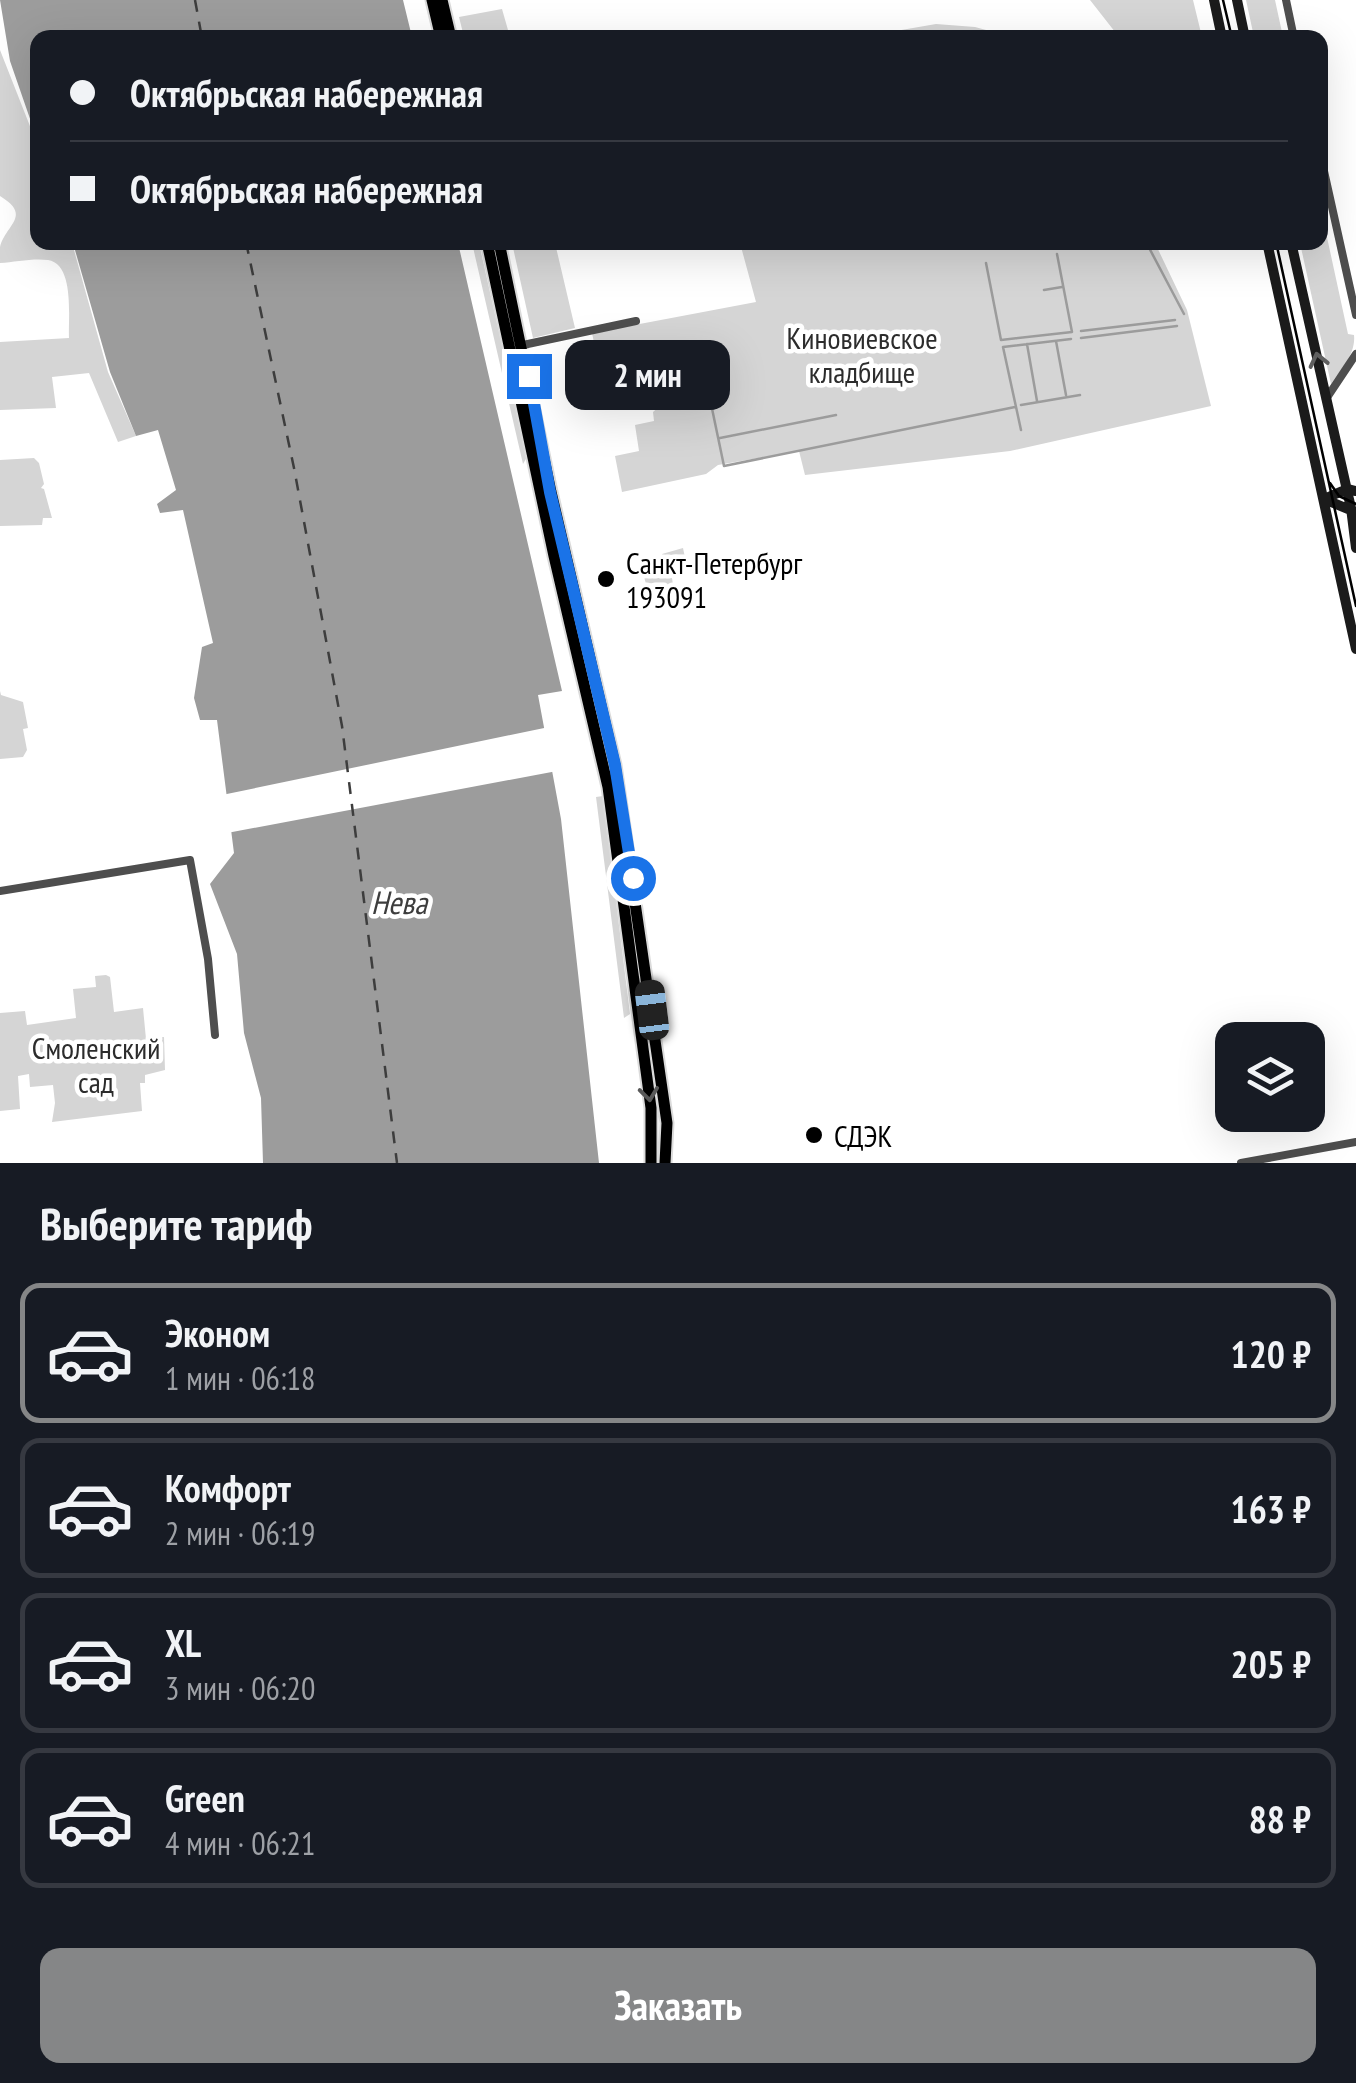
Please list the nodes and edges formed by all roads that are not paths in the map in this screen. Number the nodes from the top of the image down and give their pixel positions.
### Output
1 (432, 0) edge
2 (442, 0) edge
3 (1214, 0) edge
4 (1237, 0) edge
5 (1286, 0) edge
6 (439, 30) edge
7 (449, 30) edge
8 (1220, 30) edge
9 (1244, 30) edge
10 (1292, 30) edge
11 (1328, 189) edge
12 (489, 250) edge
13 (501, 250) edge
14 (1270, 250) edge
15 (1293, 250) edge
16 (1356, 315) edge
17 (636, 322) dead end
18 (523, 345) junction
19 (1356, 354) edge
20 (1326, 399) junction
21 (1351, 490) edge
22 (1324, 499) junction
23 (1354, 512) edge
24 (1356, 548) edge
25 (1356, 649) edge
26 (0, 892) edge
27 (214, 1035) dead end
28 (1356, 1142) edge
29 (652, 1163) edge
30 (665, 1163) edge
31 (1241, 1163) edge

1 - 6 main road
2 - 7 main road
3 - 8 main road
4 - 9 main road
5 - 10 street
11 - 16 street
12 -> 29 main road
13 - 18 main road
14 - 22 main road
20 -> 15 main road
17 - 18 street
18 - 30 main road
19 - 20 street
20 - 21 main road
21 - 22 main road
21 - 23 main road
22 - 23 main road
22 - 25 main road
23 - 24 main road
26 - 27 street
28 - 31 street

